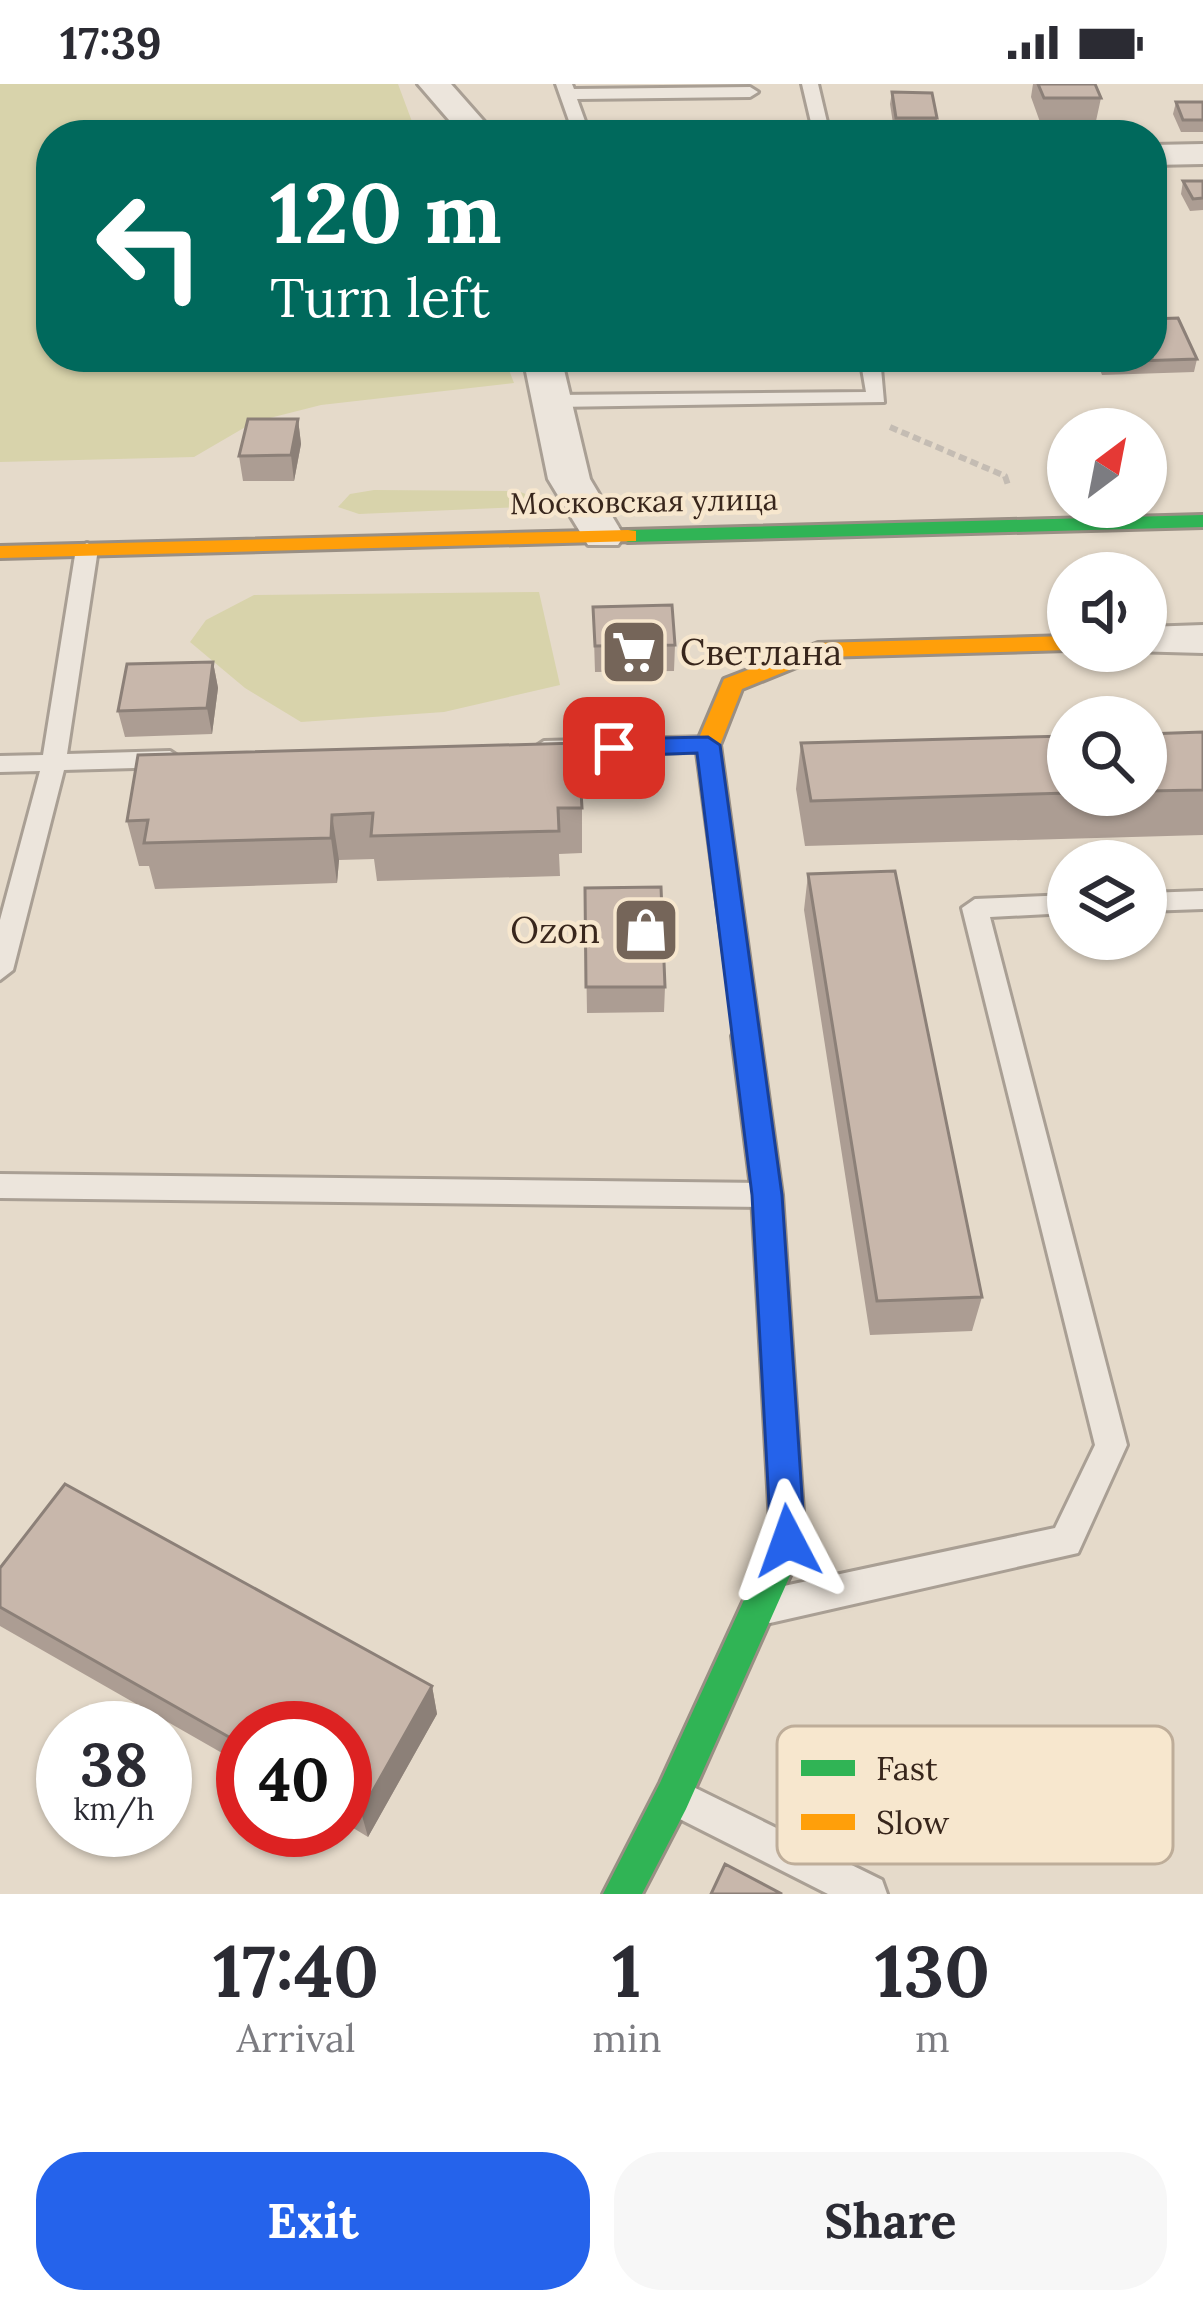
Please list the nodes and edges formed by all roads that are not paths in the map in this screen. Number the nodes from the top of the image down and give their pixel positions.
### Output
1 (434, 84) edge
2 (811, 84) edge
3 (749, 88) edge
4 (566, 89) edge
5 (466, 120) edge
6 (577, 120) edge
7 (753, 120) edge
8 (819, 120) edge
9 (1203, 154) edge
10 (1167, 155) edge
11 (546, 372) edge
12 (873, 372) edge
13 (555, 401) junction
14 (1203, 521) edge
15 (603, 536) junction
16 (87, 549) junction
17 (0, 551) edge
18 (1203, 639) edge
19 (1167, 640) edge
20 (1047, 644) edge
21 (708, 745) junction
22 (521, 750) edge
23 (194, 759) edge
24 (55, 763) junction
25 (0, 764) edge
26 (1203, 900) edge
27 (1167, 901) edge
28 (1047, 905) edge
29 (0, 970) edge
30 (0, 1186) edge
31 (767, 1195) junction
32 (754, 1610) junction
33 (673, 1796) junction
34 (777, 1848) edge
35 (808, 1864) edge
36 (622, 1894) edge
37 (868, 1894) edge

1 - 5 street
2 - 8 lane
3 - 4 lane
3 - 7 lane
4 - 6 lane
9 - 10 street
11 - 13 street
12 - 13 lane
13 - 15 street
14 - 15 main road, Московская улица
15 - 16 main road, Московская улица
16 - 17 main road, Московская улица
16 - 24 lane
18 - 19 street
20 - 21 main road
21 - 22 lane
21 - 31 main road
23 - 24 lane
24 - 25 lane
24 - 29 lane
26 - 27 lane
28 - 32 lane
30 - 31 lane
31 - 32 main road
32 - 33 main road
33 - 34 lane
33 - 36 main road
35 - 37 lane

